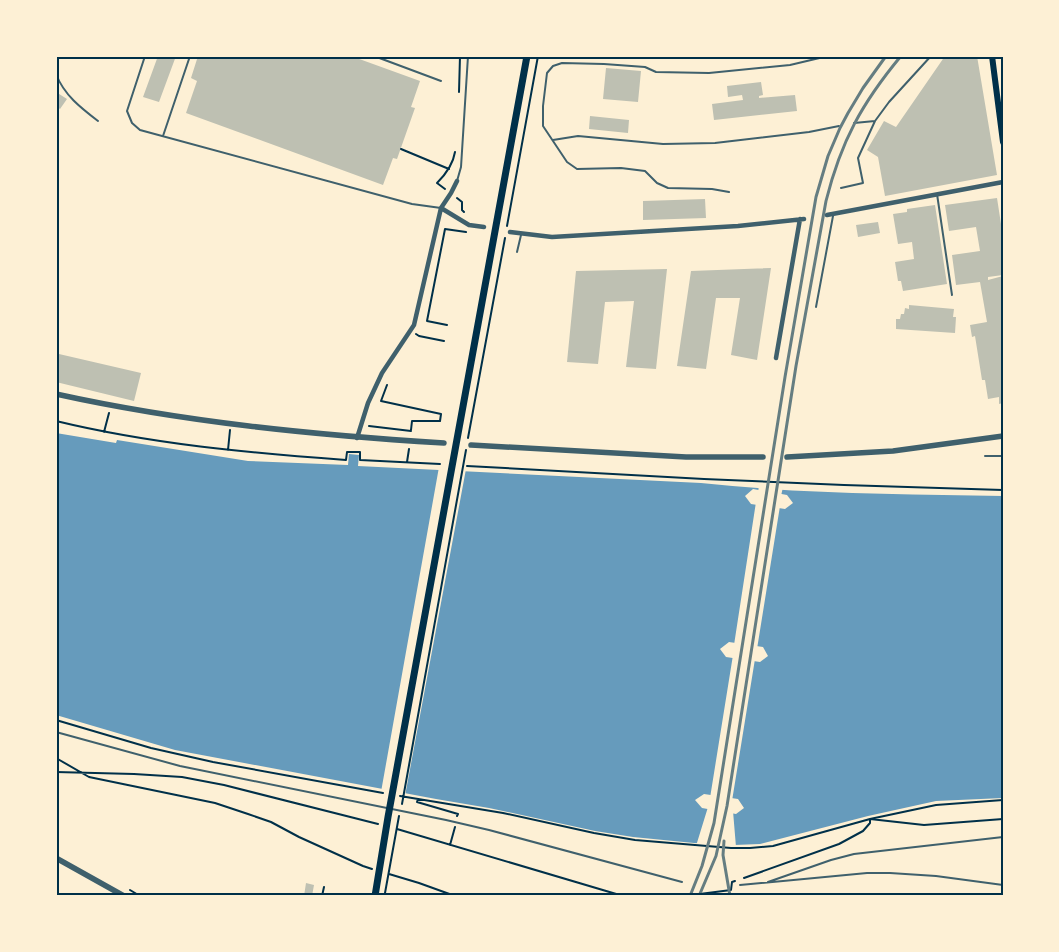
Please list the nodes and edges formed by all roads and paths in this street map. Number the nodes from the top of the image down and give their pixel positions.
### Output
1 (145, 56) edge
2 (190, 56) edge
3 (374, 56) edge
4 (468, 56) edge
5 (526, 56) edge
6 (538, 56) edge
7 (828, 56) edge
8 (931, 56) edge
9 (992, 56) edge
10 (56, 74) edge
11 (441, 81) dead end
12 (98, 121) dead end
13 (875, 121) junction
14 (854, 123) dead end
15 (838, 126) dead end
16 (163, 136) junction
17 (553, 140) junction
18 (1003, 142) edge
19 (400, 150) dead end
20 (449, 169) dead end
21 (457, 180) joint
22 (1003, 182) edge
23 (841, 188) dead end
24 (729, 192) dead end
25 (937, 194) junction
26 (441, 208) junction
27 (827, 214) dead end
28 (833, 214) junction
29 (484, 227) dead end
30 (510, 232) dead end
31 (522, 234) junction
32 (517, 252) dead end
33 (952, 296) dead end
34 (816, 307) dead end
35 (415, 333) dead end
36 (444, 341) dead end
37 (776, 358) dead end
38 (387, 385) dead end
39 (56, 394) edge
40 (56, 421) edge
41 (412, 421) dead end
42 (107, 422) dead end
43 (367, 422) dead end
44 (230, 423) junction
45 (411, 431) dead end
46 (104, 432) junction
47 (1003, 436) edge
48 (469, 437) dead end
49 (358, 438) junction
50 (444, 443) dead end
51 (469, 446) joint
52 (228, 450) junction
53 (985, 456) dead end
54 (1003, 456) edge
55 (763, 457) dead end
56 (787, 457) dead end
57 (440, 464) dead end
58 (467, 466) dead end
59 (1003, 490) edge
60 (56, 720) edge
61 (56, 732) edge
62 (56, 758) edge
63 (56, 772) edge
64 (81, 772) junction
65 (388, 794) dead end
66 (398, 796) dead end
67 (1003, 800) edge
68 (870, 819) junction
69 (1003, 819) edge
70 (385, 826) dead end
71 (394, 828) dead end
72 (1003, 837) edge
73 (56, 858) edge
74 (372, 869) dead end
75 (381, 872) dead end
76 (682, 882) dead end
77 (763, 884) junction
78 (740, 885) dead end
79 (1003, 885) edge
80 (324, 887) dead end
81 (124, 896) edge
82 (322, 896) edge
83 (375, 896) edge
84 (385, 896) edge
85 (455, 896) edge
86 (623, 896) edge
87 (684, 896) edge

1 - 16 lane
2 - 16 lane
3 - 11 lane
4 - 21 lane
5 - 83 main road
6 - 48 path
7 - 17 lane
8 - 13 lane
9 - 18 main road
10 - 12 lane
13 - 14 lane
13 - 23 lane
15 - 17 lane
16 - 26 lane
17 - 24 lane
19 - 20 path
21 - 26 street
22 - 25 street
25 - 28 street
25 - 33 lane
26 - 29 street
26 - 49 street
27 - 28 street
28 - 34 lane
30 - 31 street
31 - 32 lane
31 - 37 street
35 - 36 path
38 - 41 path
39 - 44 street
40 - 46 path
42 - 46 path
43 - 45 path
44 - 49 street
44 - 52 path
46 - 52 path
47 - 56 street
49 - 50 street
51 - 55 street
51 - 84 path
52 - 57 path
53 - 54 lane
58 - 59 path
60 - 65 path
61 - 76 lane
62 - 64 path
63 - 64 path
64 - 70 path
64 - 74 path
66 - 68 path
67 - 68 path
68 - 69 path
68 - 87 path
71 - 86 path
72 - 77 lane
73 - 81 street
75 - 85 path
77 - 78 lane
77 - 79 lane
80 - 82 path

